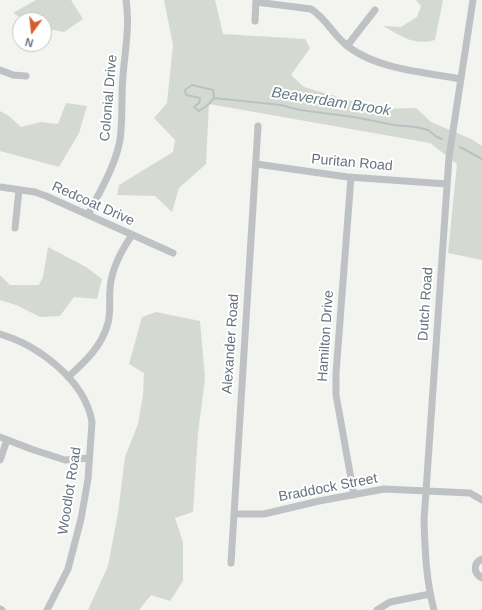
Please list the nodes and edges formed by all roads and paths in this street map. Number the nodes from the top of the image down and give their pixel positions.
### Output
1 (126, 0) edge
2 (473, 0) edge
3 (256, 1) edge
4 (375, 10) dead end
5 (255, 21) dead end
6 (347, 46) junction
7 (0, 70) edge
8 (26, 76) dead end
9 (461, 79) junction
10 (258, 126) dead end
11 (256, 164) junction
12 (351, 178) junction
13 (447, 184) junction
14 (0, 188) edge
15 (19, 190) junction
16 (88, 215) junction
17 (15, 228) dead end
18 (132, 235) junction
19 (173, 254) dead end
20 (0, 334) edge
21 (68, 377) junction
22 (0, 437) edge
23 (7, 440) junction
24 (90, 458) junction
25 (0, 460) edge
26 (427, 491) junction
27 (354, 495) junction
28 (482, 500) edge
29 (234, 514) junction
30 (482, 559) edge
31 (231, 563) dead end
32 (482, 578) edge
33 (430, 594) junction
34 (47, 610) edge
35 (377, 610) edge
36 (434, 610) edge

1 - 16 street, Colonial Drive
2 - 9 street, Dutch Road
3 - 5 street
3 - 6 street
4 - 6 street
6 - 9 street
7 - 8 street
9 - 13 street, Dutch Road
10 - 11 street, Alexander Road
11 - 12 street, Puritan Road
11 - 29 street, Alexander Road
12 - 13 street, Puritan Road
12 - 27 street, Hamilton Drive
13 - 26 street, Dutch Road
14 - 15 street, Redcoat Drive
15 - 16 street, Redcoat Drive
15 - 17 street
16 - 18 street, Redcoat Drive
18 - 19 street, Redcoat Drive
18 - 21 street
20 - 21 street, Woodlot Road
21 - 24 street, Woodlot Road
22 - 23 street
23 - 24 street
23 - 25 street
24 - 34 street, Woodlot Road
26 - 27 street, Braddock Street
26 - 28 street, Braddock Street
26 - 33 street, Dutch Road
27 - 29 street, Braddock Street
29 - 31 street, Alexander Road
30 - 32 street
33 - 35 street
33 - 36 street, Dutch Road

